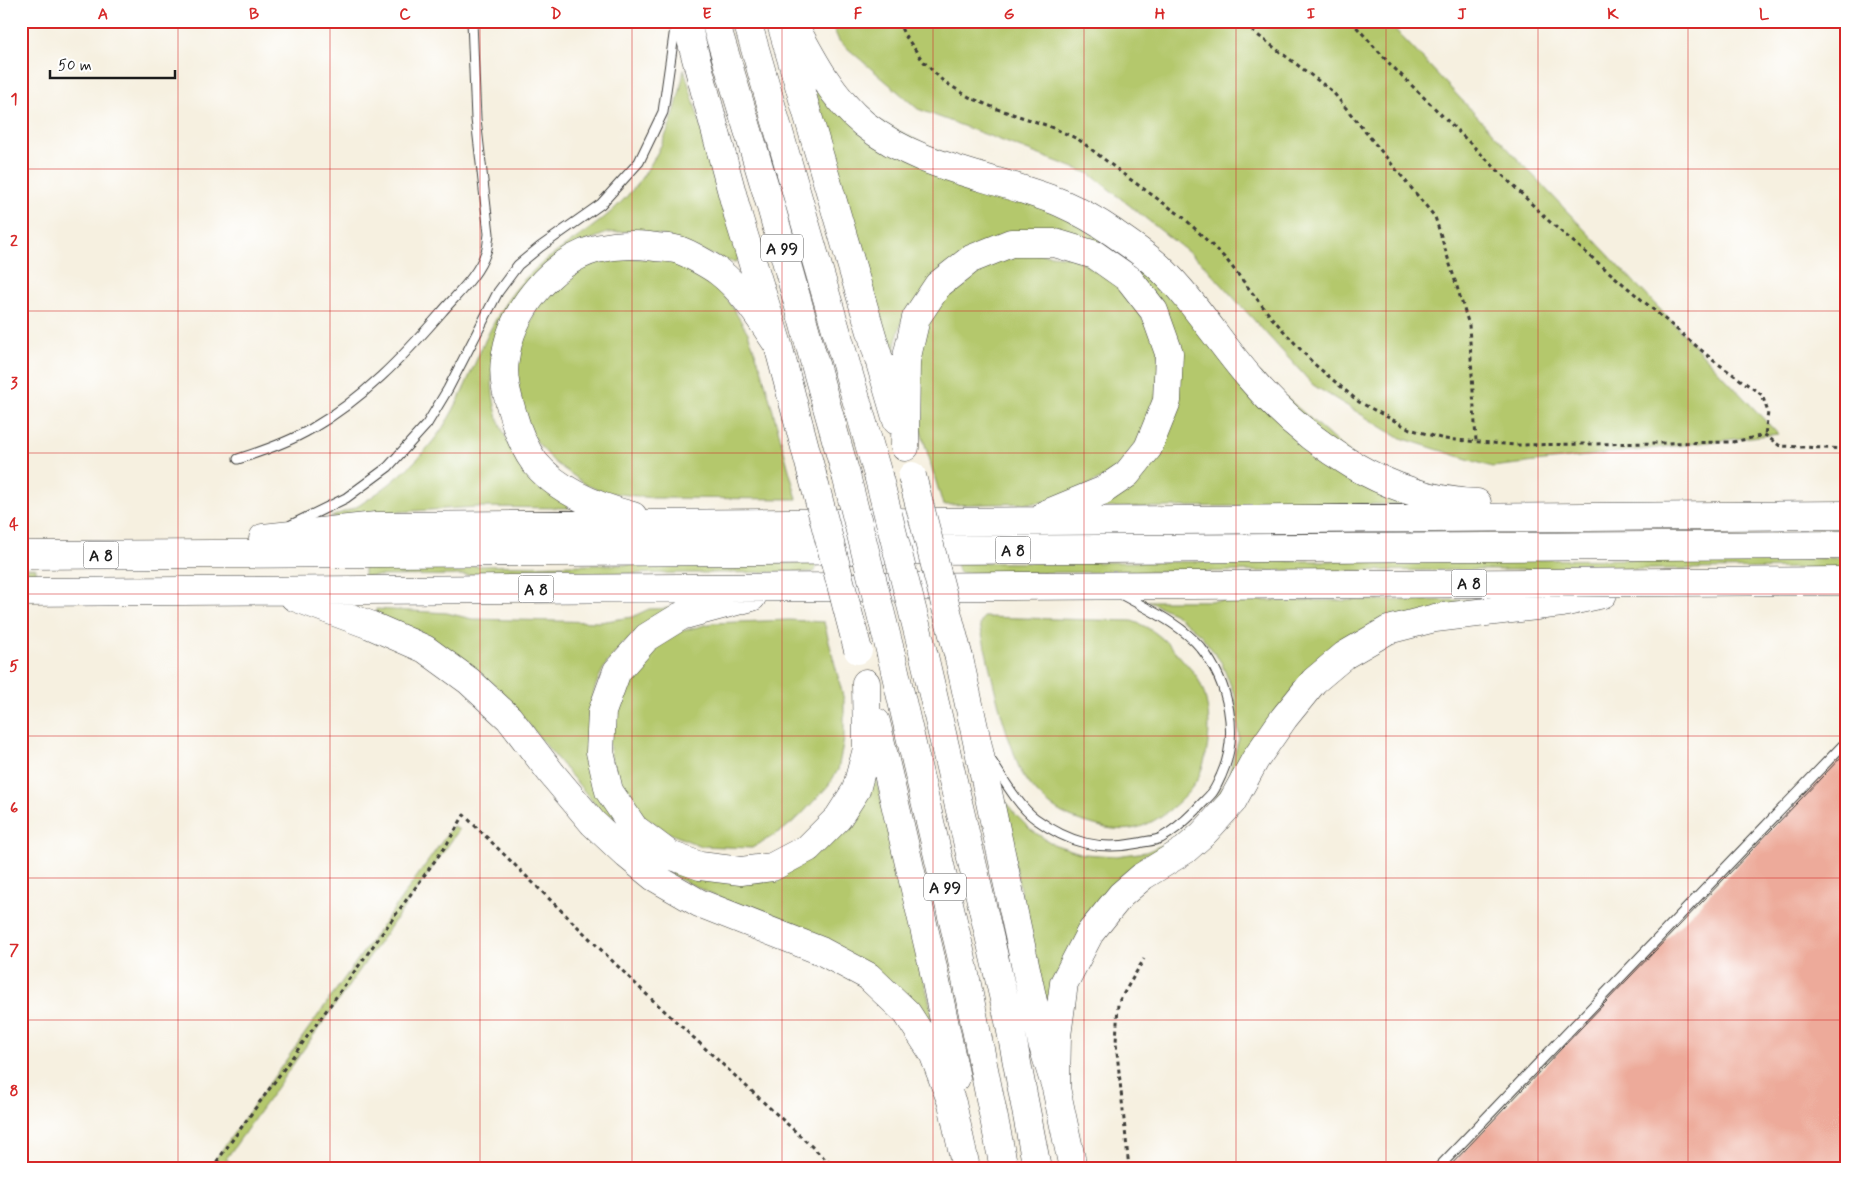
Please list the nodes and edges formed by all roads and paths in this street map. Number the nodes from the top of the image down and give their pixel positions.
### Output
1 (472, 21) edge
2 (676, 21) edge
3 (686, 21) edge
4 (715, 21) edge
5 (747, 21) edge
6 (780, 21) edge
7 (792, 21) edge
8 (898, 21) edge
9 (1239, 21) edge
10 (1352, 21) edge
11 (778, 345) junction
12 (1765, 435) junction
13 (1476, 442) junction
14 (905, 448) junction
15 (1846, 449) edge
16 (238, 460) dead end
17 (1846, 515) edge
18 (1532, 518) junction
19 (1030, 520) junction
20 (661, 523) junction
21 (262, 538) junction
22 (1846, 545) edge
23 (180, 554) junction
24 (21, 555) edge
25 (1846, 581) edge
26 (1663, 582) junction
27 (1104, 584) junction
28 (794, 586) junction
29 (278, 591) junction
30 (21, 592) edge
31 (866, 683) junction
32 (979, 742) junction
33 (1846, 744) edge
34 (1144, 960) dead end
35 (1056, 1088) junction
36 (217, 1160) junction
37 (212, 1168) edge
38 (228, 1168) edge
39 (835, 1168) edge
40 (966, 1168) edge
41 (975, 1168) edge
42 (1004, 1168) edge
43 (1037, 1168) edge
44 (1073, 1168) edge
45 (1129, 1168) edge
46 (1438, 1168) edge

1 - 16 lane
2 - 21 lane
3 - 11 highway
4 - 42 highway, A 99, bridge
5 - 43 highway, A 99, bridge
6 - 14 highway
7 - 18 highway
8 - 13 path
9 - 13 path
10 - 12 path
11 - 20 highway
11 - 31 highway, bridge
12 - 13 path
12 - 15 path
14 - 19 highway
14 - 32 highway, bridge
17 - 18 highway
18 - 19 highway
19 - 20 highway
20 - 21 highway
21 - 23 highway
22 - 23 highway, A 8
23 - 24 highway, A 8
25 - 26 highway, A 8
26 - 27 highway, A 8
26 - 35 highway
27 - 28 highway, A 8
27 - 32 lane
28 - 29 highway, A 8
28 - 31 highway
29 - 30 highway, A 8
29 - 40 highway
31 - 41 highway
32 - 35 highway
33 - 46 lane
34 - 45 path
35 - 44 highway
36 - 37 path
36 - 38 path
36 - 39 path

